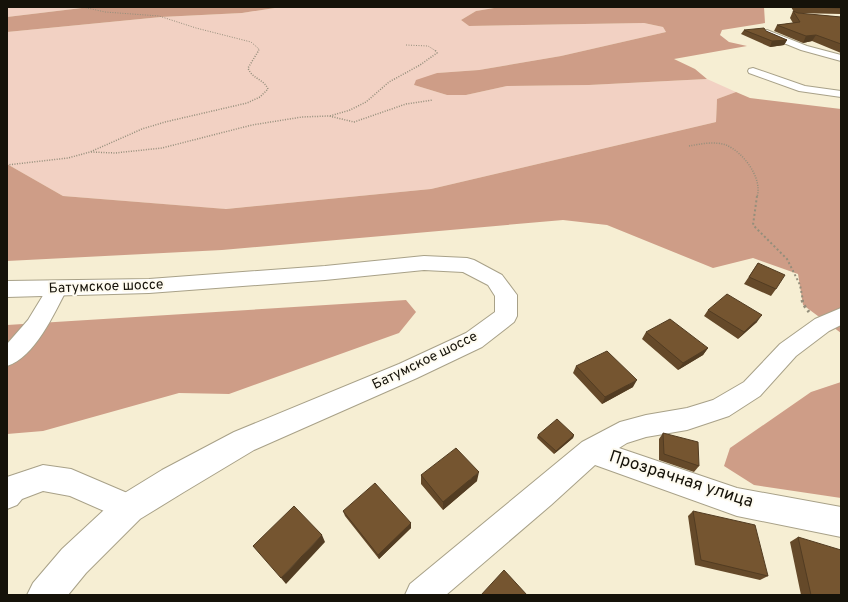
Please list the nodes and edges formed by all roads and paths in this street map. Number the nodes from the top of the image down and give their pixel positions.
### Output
1 (84, 7) edge
2 (767, 33) edge
3 (406, 46) dead end
4 (841, 58) edge
5 (753, 71) dead end
6 (841, 94) edge
7 (433, 100) dead end
8 (330, 116) junction
9 (689, 146) dead end
10 (90, 152) junction
11 (7, 165) edge
12 (57, 289) junction
13 (9, 290) edge
14 (834, 320) edge
15 (7, 357) edge
16 (591, 451) junction
17 (7, 495) edge
18 (129, 508) junction
19 (841, 522) edge
20 (44, 595) edge
21 (421, 595) edge

1 - 10 path
2 - 4 street
3 - 8 path
5 - 6 street
7 - 8 path
8 - 10 path
9 - 14 path
10 - 11 path
12 - 13 highway, Батумское шоссе
12 - 15 street
12 - 18 highway, Батумское шоссе
14 - 16 street, Прозрачная улица
16 - 19 street, Прозрачная улица
16 - 21 street, Прозрачная улица
17 - 18 street
18 - 20 highway, Батумское шоссе

